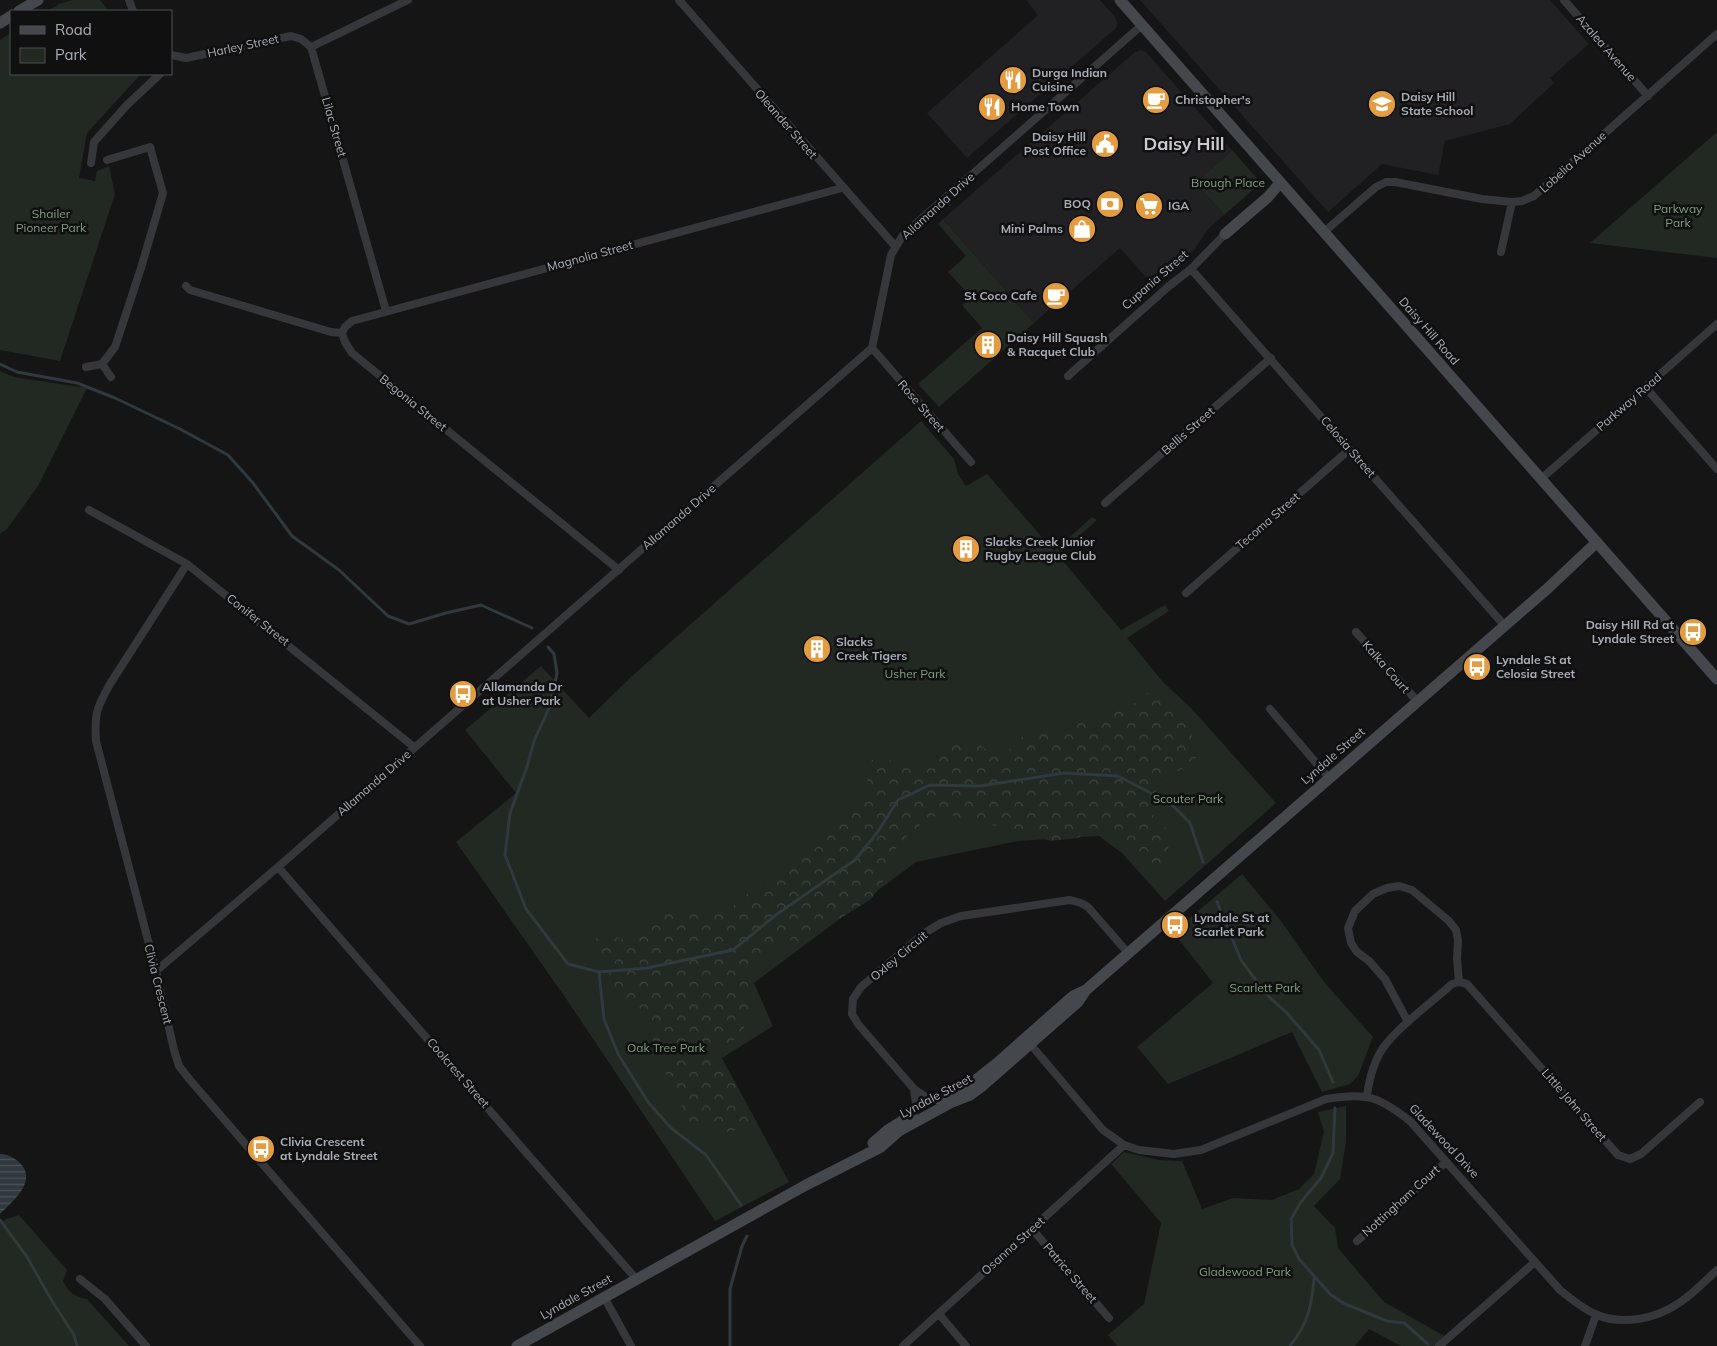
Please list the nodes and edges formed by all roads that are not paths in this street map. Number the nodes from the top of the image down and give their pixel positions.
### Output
1 (38, 0) edge
2 (408, 0) edge
3 (679, 0) edge
4 (1120, 0) edge
5 (1564, 0) edge
6 (21, 10) edge
7 (1142, 25) junction
8 (1717, 34) edge
9 (311, 48) junction
10 (172, 55) edge
11 (159, 75) edge
12 (1648, 96) junction
13 (107, 160) dead end
14 (91, 163) dead end
15 (1280, 183) junction
16 (842, 188) junction
17 (1512, 202) junction
18 (1324, 232) junction
19 (1225, 234) joint
20 (895, 246) junction
21 (1501, 252) dead end
22 (1192, 269) junction
23 (186, 286) dead end
24 (386, 311) junction
25 (1717, 324) edge
26 (342, 334) junction
27 (872, 348) junction
28 (1271, 358) junction
29 (102, 364) junction
30 (86, 367) dead end
31 (1068, 376) dead end
32 (111, 377) dead end
33 (1646, 388) junction
34 (1350, 449) junction
35 (971, 462) dead end
36 (1717, 469) edge
37 (1541, 479) junction
38 (1105, 503) dead end
39 (89, 510) dead end
40 (1597, 542) junction
41 (187, 564) junction
42 (619, 570) junction
43 (1186, 592) dead end
44 (1504, 625) junction
45 (1356, 632) dead end
46 (1717, 679) edge
47 (1417, 701) junction
48 (1270, 709) dead end
49 (414, 747) junction
50 (1329, 778) junction
51 (278, 867) junction
52 (1128, 953) junction
53 (156, 971) junction
54 (1459, 982) junction
55 (1408, 1022) junction
56 (1028, 1041) junction
57 (914, 1088) junction
58 (1367, 1096) junction
59 (941, 1100) junction
60 (1700, 1102) dead end
61 (913, 1115) junction
62 (1124, 1145) junction
63 (1446, 1162) junction
64 (806, 1185) junction
65 (1032, 1229) junction
66 (1357, 1241) dead end
67 (1535, 1262) junction
68 (1717, 1270) edge
69 (80, 1280) dead end
70 (636, 1280) junction
71 (604, 1297) junction
72 (939, 1314) junction
73 (1596, 1315) junction
74 (1109, 1318) dead end
75 (146, 1346) edge
76 (420, 1346) edge
77 (517, 1346) edge
78 (631, 1346) edge
79 (903, 1346) edge
80 (966, 1346) edge
81 (1439, 1346) edge
82 (1584, 1346) edge

1 - 6 street
2 - 9 street
3 - 16 street, Oleander Street
4 - 7 street, Daisy Hill Road
5 - 12 street, Azalea Avenue
7 - 15 street, Daisy Hill Road
7 - 20 street, Allamanda Drive
8 - 12 street, Lobelia Avenue
9 - 10 street, Harley Street
9 - 24 street, Lilac Street
11 - 14 street
12 - 17 street, Lobelia Avenue
13 - 29 street
15 - 18 street, Daisy Hill Road
15 - 19 street, Cupania Street
16 - 20 street, Oleander Street
16 - 24 street, Magnolia Street
17 - 18 street, Lobelia Avenue
17 - 21 street
18 - 37 street, Daisy Hill Road
19 - 22 street, Cupania Street
20 - 27 street, Allamanda Drive
22 - 28 street, Celosia Street
22 - 31 street, Cupania Street
23 - 26 street
24 - 26 street, Magnolia Street
25 - 33 street, Parkway Road
26 - 42 street, Begonia Street
27 - 35 street, Rose Street
27 - 42 street, Allamanda Drive
28 - 34 street, Celosia Street
28 - 38 street, Bellis Street
29 - 30 street
29 - 32 street
33 - 36 street
33 - 37 street, Parkway Road
34 - 43 street, Tecoma Street
34 - 44 street, Celosia Street
37 - 40 street, Daisy Hill Road
39 - 41 street, Conifer Street
40 - 44 street, Lyndale Street
40 - 46 street, Daisy Hill Road
41 - 49 street, Conifer Street
41 - 53 street, Clivia Crescent
42 - 49 street, Allamanda Drive
44 - 47 street, Lyndale Street
45 - 47 street, Kalka Court
47 - 50 street, Lyndale Street
48 - 50 street
49 - 51 street, Allamanda Drive
50 - 52 street, Lyndale Street
51 - 53 street, Allamanda Drive
51 - 70 street, Coolcrest Street
52 - 56 street, Lyndale Street
52 - 57 street, Oxley Circuit
53 - 76 street, Clivia Crescent
54 - 55 street
54 - 55 street
54 - 60 street, Little John Street
55 - 58 street
56 - 59 street, Lyndale Street
56 - 62 street, Gladewood Drive
56 - 64 street, Lyndale Street
57 - 59 street, Oxley Circuit
57 - 61 street
58 - 62 street, Gladewood Drive
58 - 63 street, Gladewood Drive
59 - 61 street, Lyndale Street
61 - 64 street, Lyndale Street
62 - 65 street, Osanna Street
63 - 66 street, Nottingham Court
63 - 67 street, Gladewood Drive
64 - 70 street, Lyndale Street
65 - 72 street, Osanna Street
65 - 74 street, Patrice Street
67 - 73 street, Gladewood Drive
67 - 81 street
68 - 73 street, Gladewood Drive
69 - 75 street
70 - 71 street, Lyndale Street
71 - 77 street, Lyndale Street
71 - 78 street
72 - 79 street, Osanna Street
72 - 80 street
73 - 82 street

